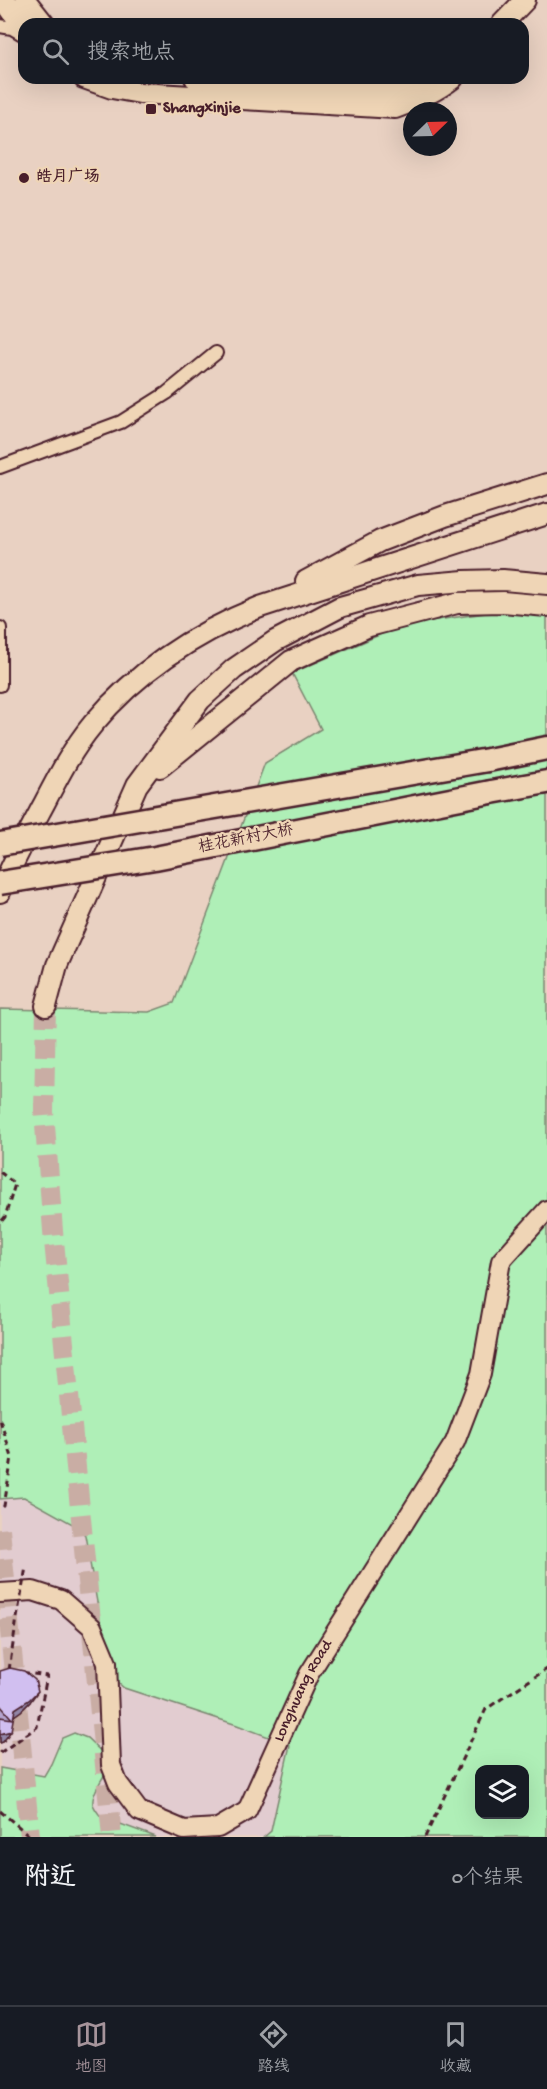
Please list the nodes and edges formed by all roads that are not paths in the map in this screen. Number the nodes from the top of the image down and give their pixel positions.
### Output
1 (4, 0) edge
2 (25, 0) edge
3 (509, 0) edge
4 (525, 0) edge
5 (39, 18) edge
6 (492, 18) edge
7 (508, 18) edge
8 (18, 20) edge
9 (0, 26) edge
10 (18, 32) edge
11 (101, 84) edge
12 (275, 84) edge
13 (422, 84) edge
14 (446, 84) edge
15 (216, 353) dead end
16 (0, 467) edge
17 (547, 484) edge
18 (547, 514) edge
19 (547, 584) edge
20 (547, 606) edge
21 (260, 607) junction
22 (0, 628) edge
23 (0, 685) edge
24 (547, 748) edge
25 (547, 782) edge
26 (137, 785) junction
27 (0, 844) edge
28 (0, 883) edge
29 (0, 892) edge
30 (46, 1006) tunnel mouth
31 (547, 1210) edge
32 (0, 1593) edge

1 - 8 main road
2 - 5 main road
3 - 6 main road
4 - 7 main road
9 - 10 street
11 - 14 main road
12 - 13 main road
15 - 16 street
17 - 21 main road
18 - 21 main road
19 - 26 main road
20 - 26 main road
21 - 29 main road, bridge
22 - 23 street
24 - 27 highway, bridge
25 - 28 highway, 桂花新村大桥, bridge
26 - 30 main road, bridge
31 - 32 main road, Longhuang Road

